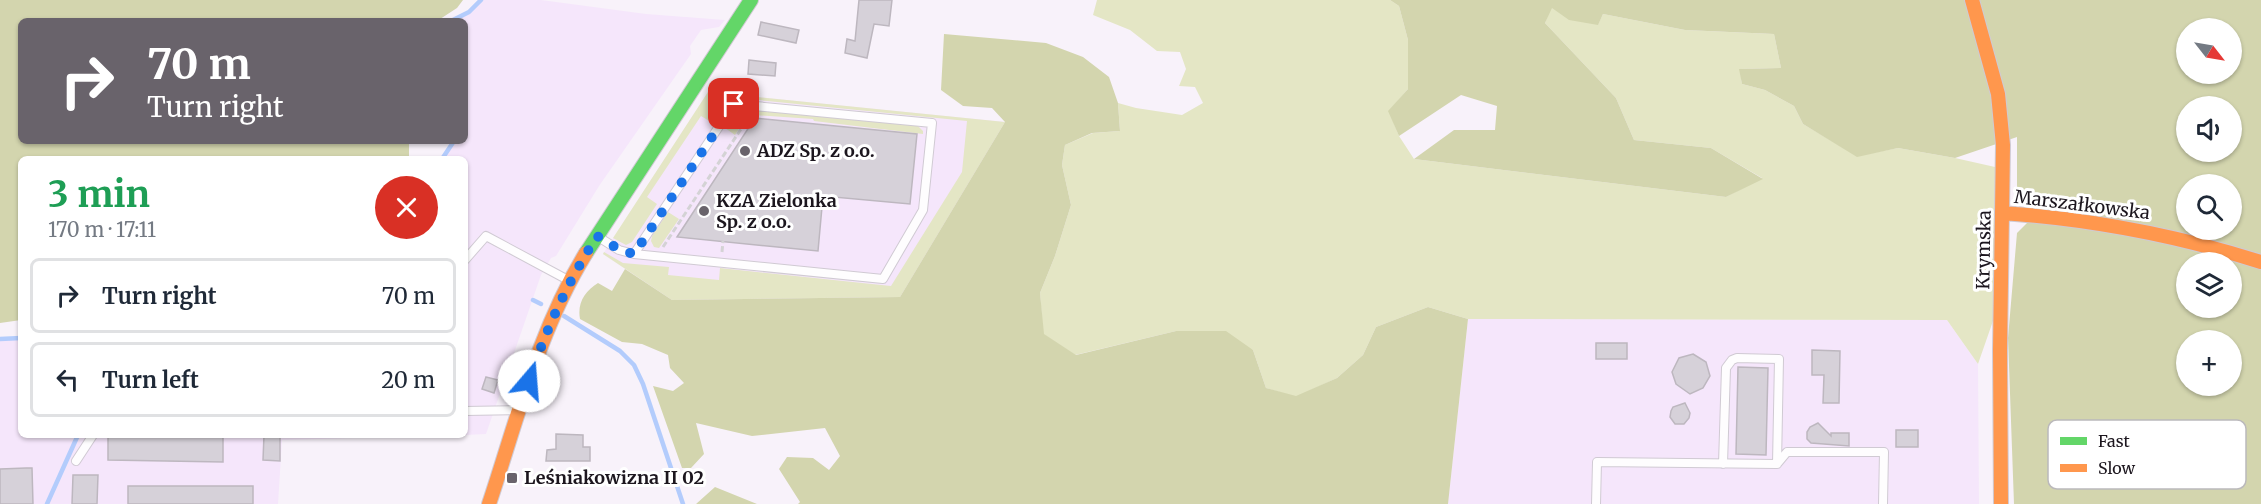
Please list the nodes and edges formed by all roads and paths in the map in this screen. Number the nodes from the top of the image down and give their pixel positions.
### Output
1 (751, 0) edge
2 (1972, 0) edge
3 (757, 106) junction
4 (2002, 213) junction
5 (597, 236) junction
6 (634, 254) junction
7 (657, 256) junction
8 (468, 257) edge
9 (2261, 262) edge
10 (569, 281) junction
11 (468, 411) edge
12 (519, 411) junction
13 (91, 438) edge
14 (76, 461) dead end
15 (1723, 464) junction
16 (1776, 464) junction
17 (489, 504) edge
18 (1596, 504) edge
19 (1883, 504) edge
20 (2001, 504) edge

1 - 5 street
2 - 4 street, Krymska
3 - 6 lane
3 - 7 path
3 - 7 lane
4 - 9 street, Marszałkowska
4 - 20 street, Krymska
5 - 6 lane
5 - 10 street
6 - 7 lane
8 - 10 lane
10 - 12 street
11 - 12 lane
12 - 17 street
13 - 14 lane
15 - 16 lane
15 - 16 lane
15 - 18 lane
16 - 19 lane

